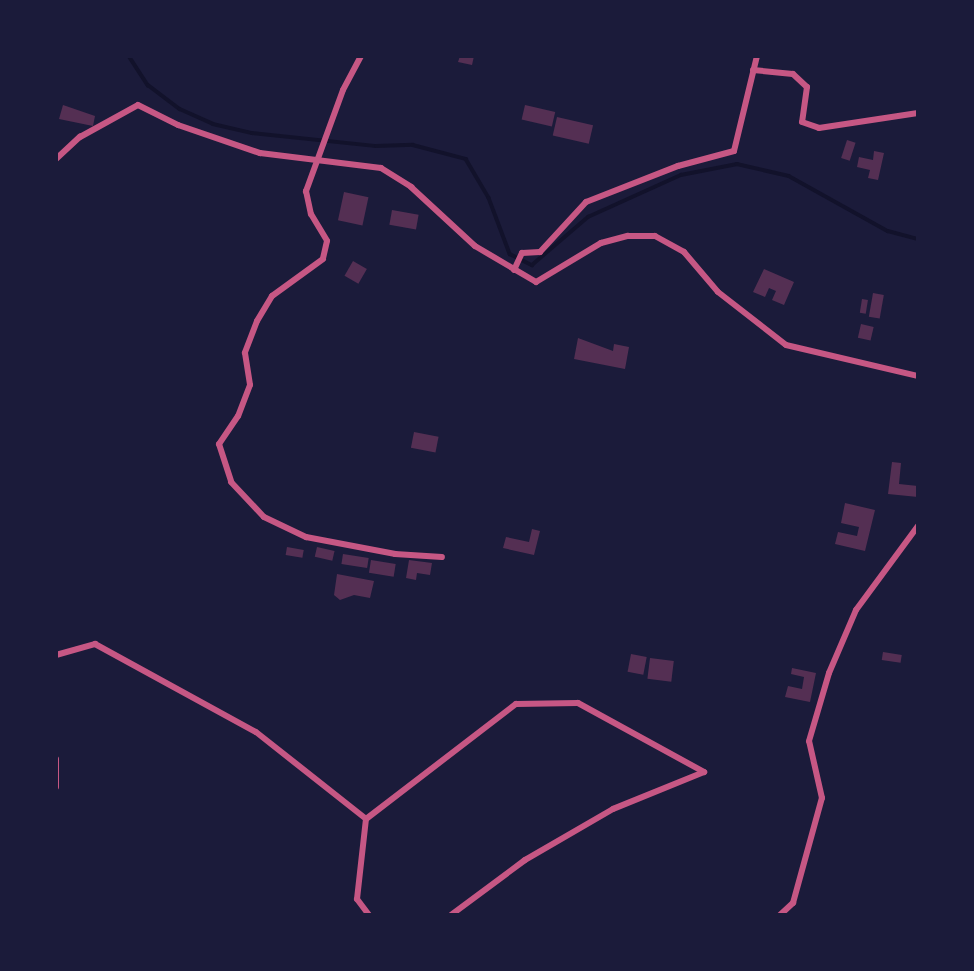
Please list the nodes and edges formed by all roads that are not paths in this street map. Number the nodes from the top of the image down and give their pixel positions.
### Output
1 (361, 56) edge
2 (757, 56) edge
3 (753, 70) junction
4 (918, 113) edge
5 (56, 159) edge
6 (316, 163) junction
7 (514, 270) junction
8 (918, 376) edge
9 (918, 526) edge
10 (442, 557) dead end
11 (56, 655) edge
12 (56, 760) edge
13 (56, 787) edge
14 (366, 819) junction
15 (369, 915) edge
16 (451, 915) edge
17 (780, 915) edge

1 - 6 street
2 - 3 street
3 - 4 street
3 - 7 street
5 - 6 street
6 - 7 street
6 - 10 street
7 - 8 street
9 - 17 street
11 - 14 street
12 - 13 street
14 - 15 street
14 - 16 street

